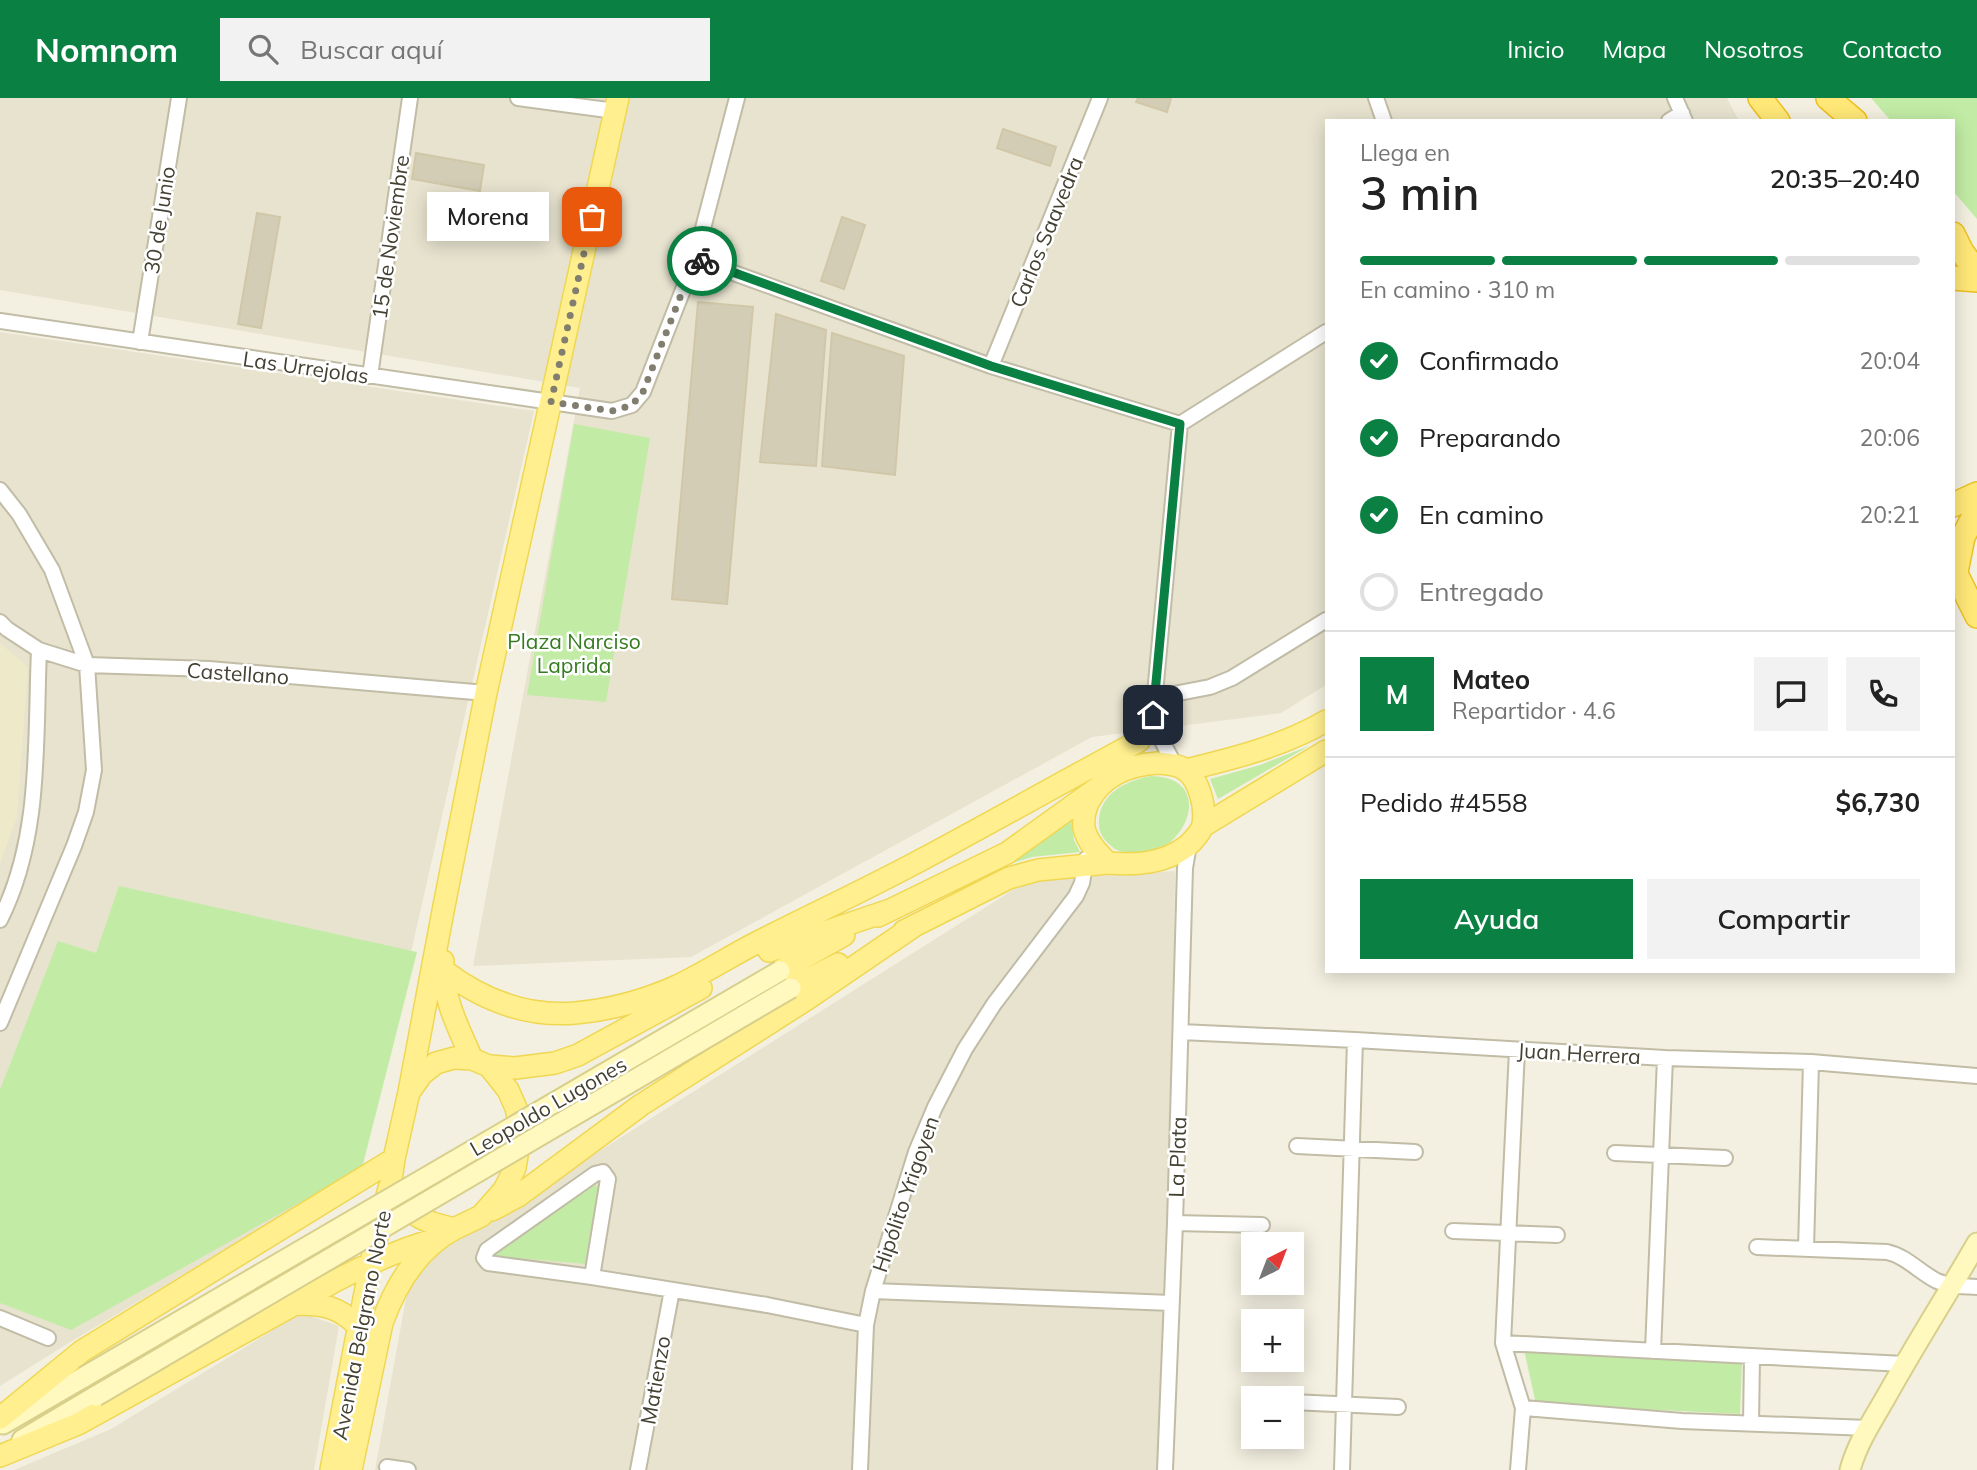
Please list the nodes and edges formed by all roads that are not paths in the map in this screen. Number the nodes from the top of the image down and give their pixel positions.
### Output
1 (179, 98) edge
2 (410, 98) edge
3 (518, 98) edge
4 (737, 98) edge
5 (1100, 98) edge
6 (1376, 98) edge
7 (1675, 98) edge
8 (1760, 98) edge
9 (1828, 98) edge
10 (616, 105) edge
11 (1679, 118) edge
12 (1383, 119) edge
13 (1776, 119) edge
14 (1854, 119) edge
15 (1955, 238) edge
16 (695, 259) junction
17 (1977, 272) edge
18 (1955, 278) edge
19 (1977, 280) edge
20 (0, 321) edge
21 (1325, 333) edge
22 (140, 342) junction
23 (991, 366) junction
24 (370, 376) junction
25 (551, 402) junction
26 (1180, 424) junction
27 (0, 490) edge
28 (1977, 494) edge
29 (1955, 504) edge
30 (1977, 510) edge
31 (1955, 570) edge
32 (1977, 616) edge
33 (1325, 621) edge
34 (0, 622) edge
35 (39, 650) junction
36 (87, 665) junction
37 (486, 694) junction
38 (1153, 698) junction
39 (1153, 715) junction
40 (1325, 722) edge
41 (1139, 741) junction
42 (1325, 752) edge
43 (1180, 767) junction
44 (1104, 782) junction
45 (1203, 826) junction
46 (1087, 836) junction
47 (1189, 845) junction
48 (1108, 863) junction
49 (1086, 865) junction
50 (443, 906) junction
51 (890, 910) junction
52 (0, 920) edge
53 (914, 926) junction
54 (443, 970) junction
55 (785, 979) junction
56 (678, 985) junction
57 (0, 1023) edge
58 (626, 1029) junction
59 (1181, 1032) junction
60 (1355, 1040) junction
61 (1517, 1049) junction
62 (1665, 1058) junction
63 (481, 1062) junction
64 (1811, 1062) junction
65 (1977, 1076) edge
66 (409, 1092) junction
67 (1297, 1146) dead end
68 (1351, 1148) junction
69 (1415, 1152) dead end
70 (1615, 1153) dead end
71 (1661, 1156) junction
72 (1725, 1158) dead end
73 (392, 1169) junction
74 (481, 1216) junction
75 (1175, 1223) junction
76 (1262, 1226) dead end
77 (1453, 1231) dead end
78 (446, 1233) junction
79 (1508, 1234) junction
80 (1558, 1235) dead end
81 (1977, 1244) edge
82 (1757, 1247) dead end
83 (1806, 1249) junction
84 (371, 1262) junction
85 (592, 1277) junction
86 (1952, 1286) junction
87 (1977, 1287) edge
88 (672, 1290) junction
89 (873, 1291) junction
90 (1171, 1303) junction
91 (295, 1304) junction
92 (0, 1318) edge
93 (866, 1325) junction
94 (358, 1326) junction
95 (48, 1338) dead end
96 (1503, 1343) junction
97 (1653, 1352) junction
98 (1752, 1357) junction
99 (1904, 1364) junction
100 (1304, 1402) edge
101 (1343, 1404) junction
102 (1398, 1407) dead end
103 (1523, 1408) junction
104 (0, 1418) edge
105 (1751, 1424) junction
106 (0, 1426) edge
107 (1868, 1428) junction
108 (0, 1454) edge
109 (387, 1467) dead end
110 (331, 1470) edge
111 (351, 1470) edge
112 (408, 1470) edge
113 (638, 1470) edge
114 (860, 1470) edge
115 (1164, 1470) edge
116 (1342, 1470) edge
117 (1518, 1470) edge
118 (1850, 1470) edge

1 - 22 street, 30 de Junio
2 - 24 street, 15 de Noviembre
3 - 10 street
4 - 16 street
5 - 23 street, Carlos Saavedra
6 - 12 street
7 - 11 street
8 - 13 highway
9 - 14 highway
10 - 25 main road
15 - 17 highway
16 - 23 street
16 - 25 street, Las Urrejolas
18 - 19 highway
20 - 22 street, Las Urrejolas
21 - 26 street
22 - 24 street, Las Urrejolas
23 - 26 street
24 - 25 street, Las Urrejolas
25 - 37 main road
26 - 38 street
27 - 36 street
28 - 29 highway
30 - 31 highway
31 - 32 highway
33 - 38 street
34 - 35 street, Castellano
35 - 36 street, Castellano
35 - 52 street
36 - 37 street, Castellano
36 - 57 street
37 - 50 main road
38 - 39 street
39 - 41 street
39 - 43 street
40 - 43 main road
41 - 44 street
41 - 56 main road
42 - 45 main road
43 - 44 main road
43 - 45 main road
44 - 46 main road
44 - 51 main road, Leopoldo Lugones
45 - 47 main road
46 - 48 main road
46 - 49 street, Hipólito Yrigoyen
47 - 48 main road
47 - 59 street, La Plata
48 - 49 main road, Leopoldo Lugones
49 - 53 main road, Leopoldo Lugones
49 - 89 street, Hipólito Yrigoyen
50 - 54 main road
50 - 66 main road
51 - 55 main road, Leopoldo Lugones
51 - 58 main road
53 - 55 main road, Leopoldo Lugones
53 - 74 main road
54 - 56 main road
54 - 63 main road
55 - 106 main road, Leopoldo Lugones, bridge
55 - 108 main road, Leopoldo Lugones, bridge
56 - 58 main road
58 - 63 main road
59 - 60 street, Juan Herrera
59 - 75 street, La Plata
60 - 61 street, Juan Herrera
60 - 68 street
61 - 62 street, Juan Herrera
61 - 79 street
62 - 64 street, Juan Herrera
62 - 71 street
63 - 66 main road
63 - 74 main road
64 - 65 street, Juan Herrera
64 - 83 street
66 - 73 main road
67 - 68 street
68 - 69 street
68 - 101 street
70 - 71 street
71 - 72 street
71 - 97 street
73 - 78 main road
73 - 84 main road, Avenida Belgrano Norte
73 - 104 main road
74 - 78 main road
75 - 76 street
75 - 90 street, La Plata
77 - 79 street
78 - 84 main road
78 - 111 main road, Avenida Belgrano Norte
79 - 80 street
79 - 96 street
81 - 86 main road
82 - 83 street
83 - 86 street
84 - 91 main road
84 - 94 main road, Avenida Belgrano Norte
85 - 85 street
85 - 88 street
86 - 87 street
86 - 99 main road
88 - 93 street
88 - 113 street, Matienzo
89 - 90 street
89 - 93 street, Hipólito Yrigoyen
90 - 115 street, La Plata
91 - 94 main road
91 - 108 main road
92 - 95 street
93 - 114 street, Hipólito Yrigoyen
94 - 110 main road, Avenida Belgrano Norte
96 - 97 street
96 - 103 street
97 - 98 street
98 - 99 street
98 - 105 street
99 - 107 main road
100 - 101 street
101 - 102 street
101 - 116 street
103 - 105 street
103 - 117 street
105 - 107 street
107 - 118 main road
109 - 112 street

